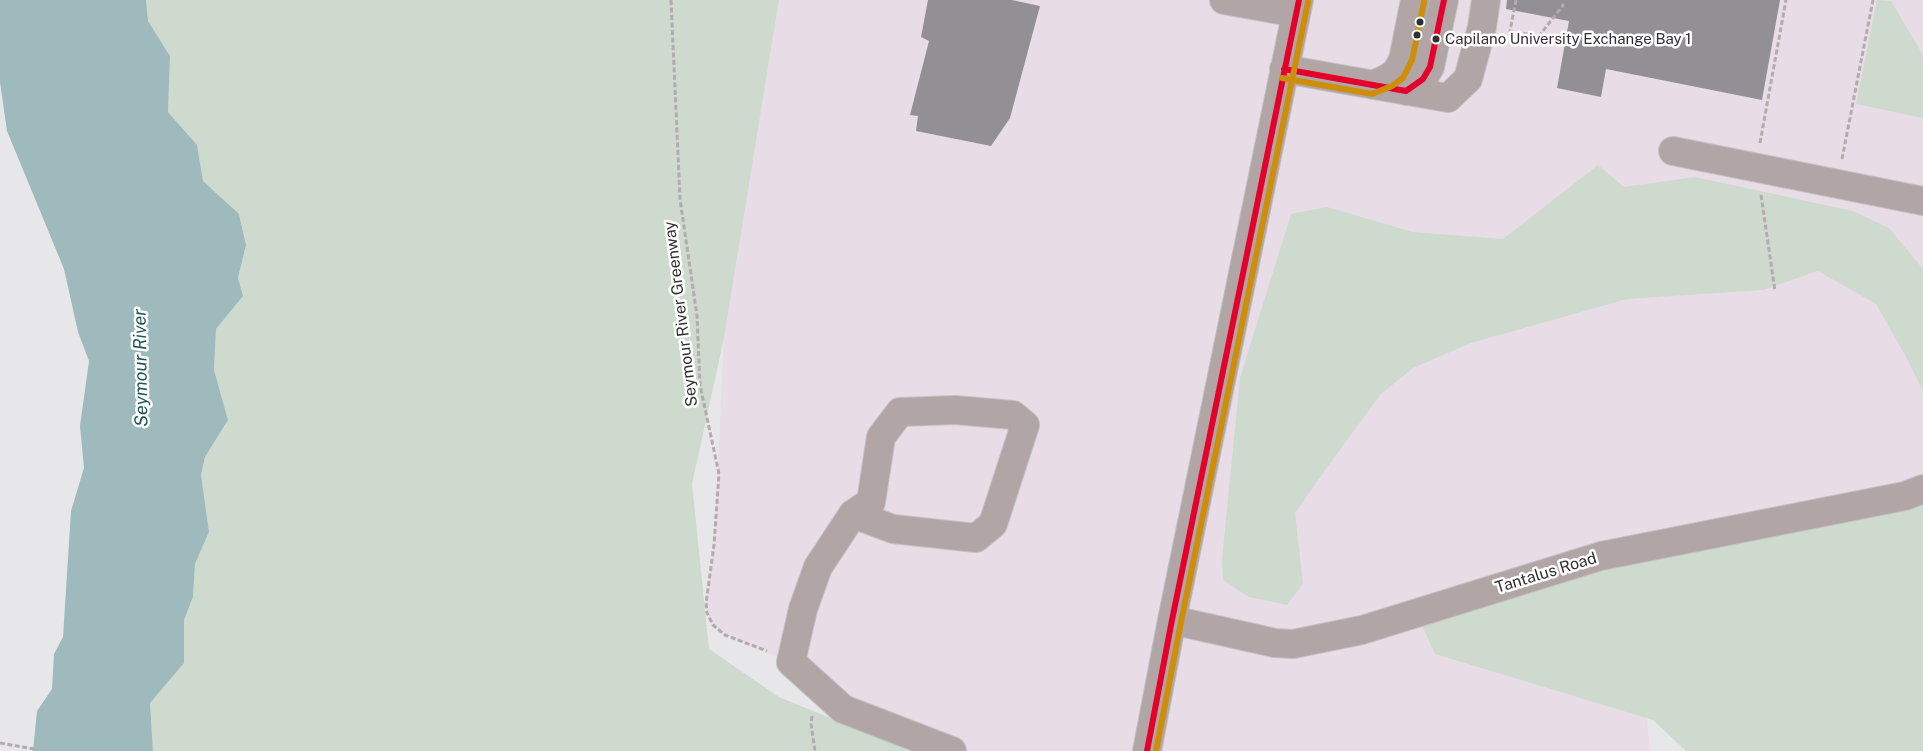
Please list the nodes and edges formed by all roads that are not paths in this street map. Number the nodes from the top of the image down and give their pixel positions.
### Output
1 (1224, 0) edge
2 (1415, 0) edge
3 (1444, 0) edge
4 (1486, 0) edge
5 (1297, 7) edge
6 (1284, 68) junction
7 (1373, 85) junction
8 (1406, 91) junction
9 (1673, 151) dead end
10 (1923, 201) edge
11 (1923, 489) edge
12 (853, 514) junction
13 (1172, 620) junction
14 (952, 751) edge
15 (1147, 751) edge

1 - 5 street
2 - 7 street
3 - 8 street
4 - 8 street
5 - 6 street
6 - 7 street
6 - 13 street
7 - 8 street
9 - 10 street
11 - 13 street, Tantalus Road
12 - 12 street
12 - 14 street
13 - 15 street

